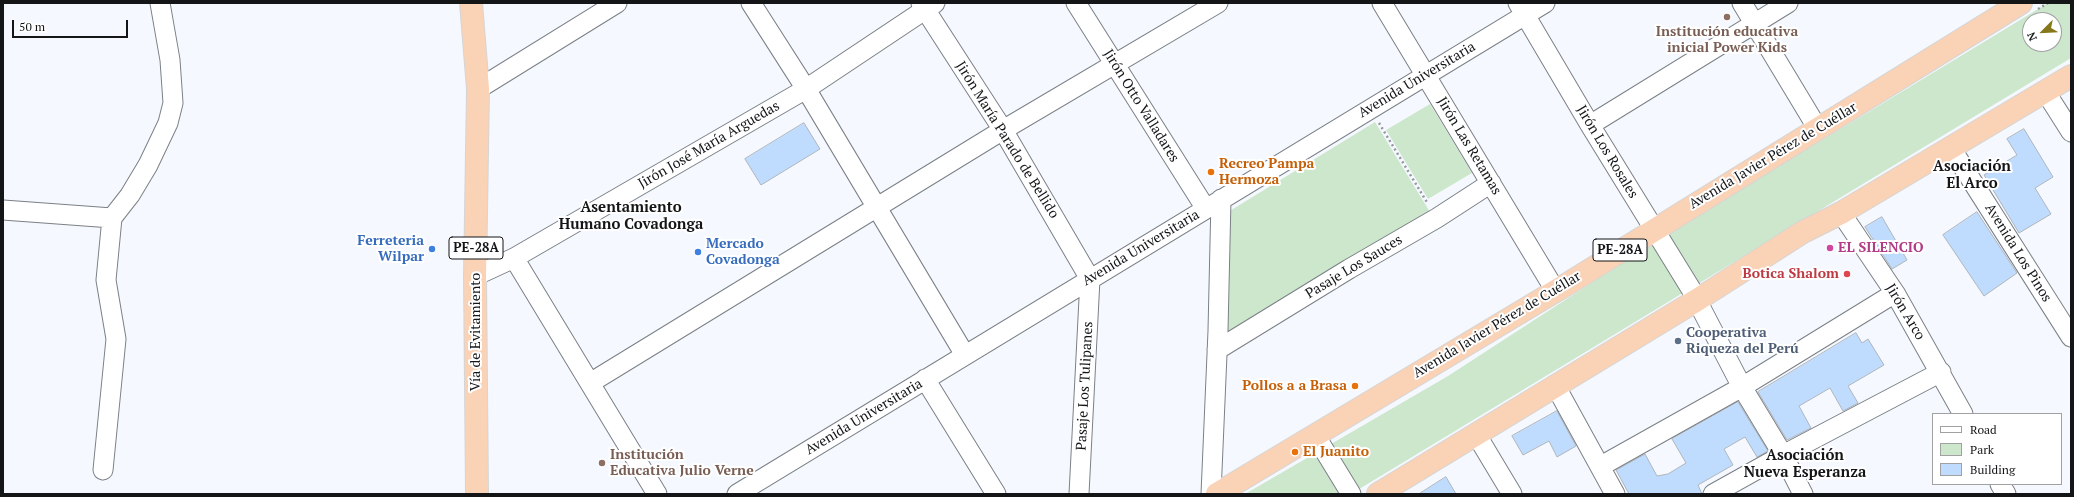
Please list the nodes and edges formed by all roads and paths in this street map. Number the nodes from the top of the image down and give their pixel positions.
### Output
1 (160, 3) edge
2 (471, 3) edge
3 (617, 3) edge
4 (751, 3) edge
5 (1076, 3) edge
6 (1218, 3) edge
7 (1382, 3) edge
8 (1545, 3) edge
9 (1742, 3) edge
10 (1788, 3) edge
11 (2021, 3) edge
12 (927, 5) edge
13 (1522, 9) edge
14 (1755, 24) junction
15 (1114, 65) junction
16 (1426, 75) junction
17 (2071, 76) edge
18 (478, 89) junction
19 (806, 89) junction
20 (2045, 90) junction
21 (1369, 109) junction
22 (1590, 125) junction
23 (1818, 129) junction
24 (1003, 130) junction
25 (2071, 132) edge
26 (1951, 148) junction
27 (1491, 183) junction
28 (1214, 204) junction
29 (877, 208) junction
30 (3, 210) edge
31 (1841, 213) junction
32 (112, 218) junction
33 (1437, 218) junction
34 (1653, 229) junction
35 (514, 258) junction
36 (475, 276) junction
37 (1090, 279) junction
38 (1555, 290) junction
39 (1895, 293) junction
40 (1697, 300) junction
41 (2071, 337) edge
42 (1217, 350) junction
43 (965, 355) junction
44 (1941, 372) junction
45 (925, 379) junction
46 (590, 383) junction
47 (1555, 385) junction
48 (1742, 387) junction
49 (1962, 413) edge
50 (1476, 434) junction
51 (1315, 435) junction
52 (1783, 455) junction
53 (1601, 466) junction
54 (103, 470) dead end
55 (2001, 485) edge
56 (477, 494) edge
57 (658, 494) edge
58 (737, 494) edge
59 (996, 494) edge
60 (1079, 494) edge
61 (1211, 494) edge
62 (1217, 494) edge
63 (1351, 494) edge
64 (1378, 494) edge
65 (1512, 494) edge
66 (1615, 494) edge
67 (1713, 494) edge
68 (1803, 494) edge
69 (2006, 494) edge

1 - 32 street
2 - 18 highway, Vía de Evitamiento / PE-28A
3 - 18 street
4 - 19 street
5 - 15 street, Jirón Otto Valladares
6 - 15 street
7 - 16 street, Jirón Las Retamas
8 - 13 street, Avenida Universitaria
9 - 14 street
10 - 14 street
11 - 23 highway, Avenida Javier Pérez de Cuéllar / PE-28A
12 - 19 street, Jirón José María Arguedas
12 - 24 street, Jirón María Parado de Bellido
13 - 16 street, Avenida Universitaria
13 - 22 street, Jirón Los Rosales
14 - 22 street
14 - 23 street
15 - 24 street
15 - 28 street, Jirón Otto Valladares
16 - 21 street, Avenida Universitaria
16 - 27 street, Jirón Las Retamas
17 - 20 highway
18 - 36 highway, Vía de Evitamiento / PE-28A
19 - 29 street
19 - 35 street, Jirón José María Arguedas
20 - 25 street
20 - 26 highway
21 - 28 street, Avenida Universitaria
21 - 33 path
22 - 34 street, Jirón Los Rosales
23 - 34 highway, Avenida Javier Pérez de Cuéllar / PE-28A
24 - 29 street
24 - 37 street, Jirón María Parado de Bellido
26 - 31 highway
26 - 41 street, Avenida Los Pinos
27 - 33 street, Pasaje Los Sauces
27 - 38 street, Jirón Las Retamas
28 - 37 street, Avenida Universitaria
28 - 42 street
29 - 43 street
29 - 46 street
30 - 32 street
31 - 39 street, Jirón Arco
31 - 40 highway
32 - 54 street
33 - 42 street, Pasaje Los Sauces
34 - 38 highway, Avenida Javier Pérez de Cuéllar / PE-28A
34 - 40 street, Jirón Los Rosales
35 - 36 street, Jirón José María Arguedas
35 - 46 street
36 - 56 highway, Vía de Evitamiento / PE-28A
37 - 43 street, Avenida Universitaria
37 - 60 street, Pasaje Los Tulipanes
38 - 51 highway, Avenida Javier Pérez de Cuéllar / PE-28A
39 - 44 street, Jirón Arco
39 - 48 street
40 - 47 highway
40 - 48 street, Jirón Los Rosales
42 - 61 street
43 - 45 street, Avenida Universitaria
44 - 49 street, Jirón Arco
44 - 52 street
45 - 58 street, Avenida Universitaria
45 - 59 street
46 - 57 street
47 - 50 highway
47 - 53 street
48 - 52 street, Jirón Los Rosales
48 - 53 street
50 - 64 highway
50 - 65 street
51 - 62 highway, Avenida Javier Pérez de Cuéllar / PE-28A
51 - 63 street
52 - 67 street
52 - 68 street, Jirón Los Rosales
53 - 66 street
55 - 69 street

